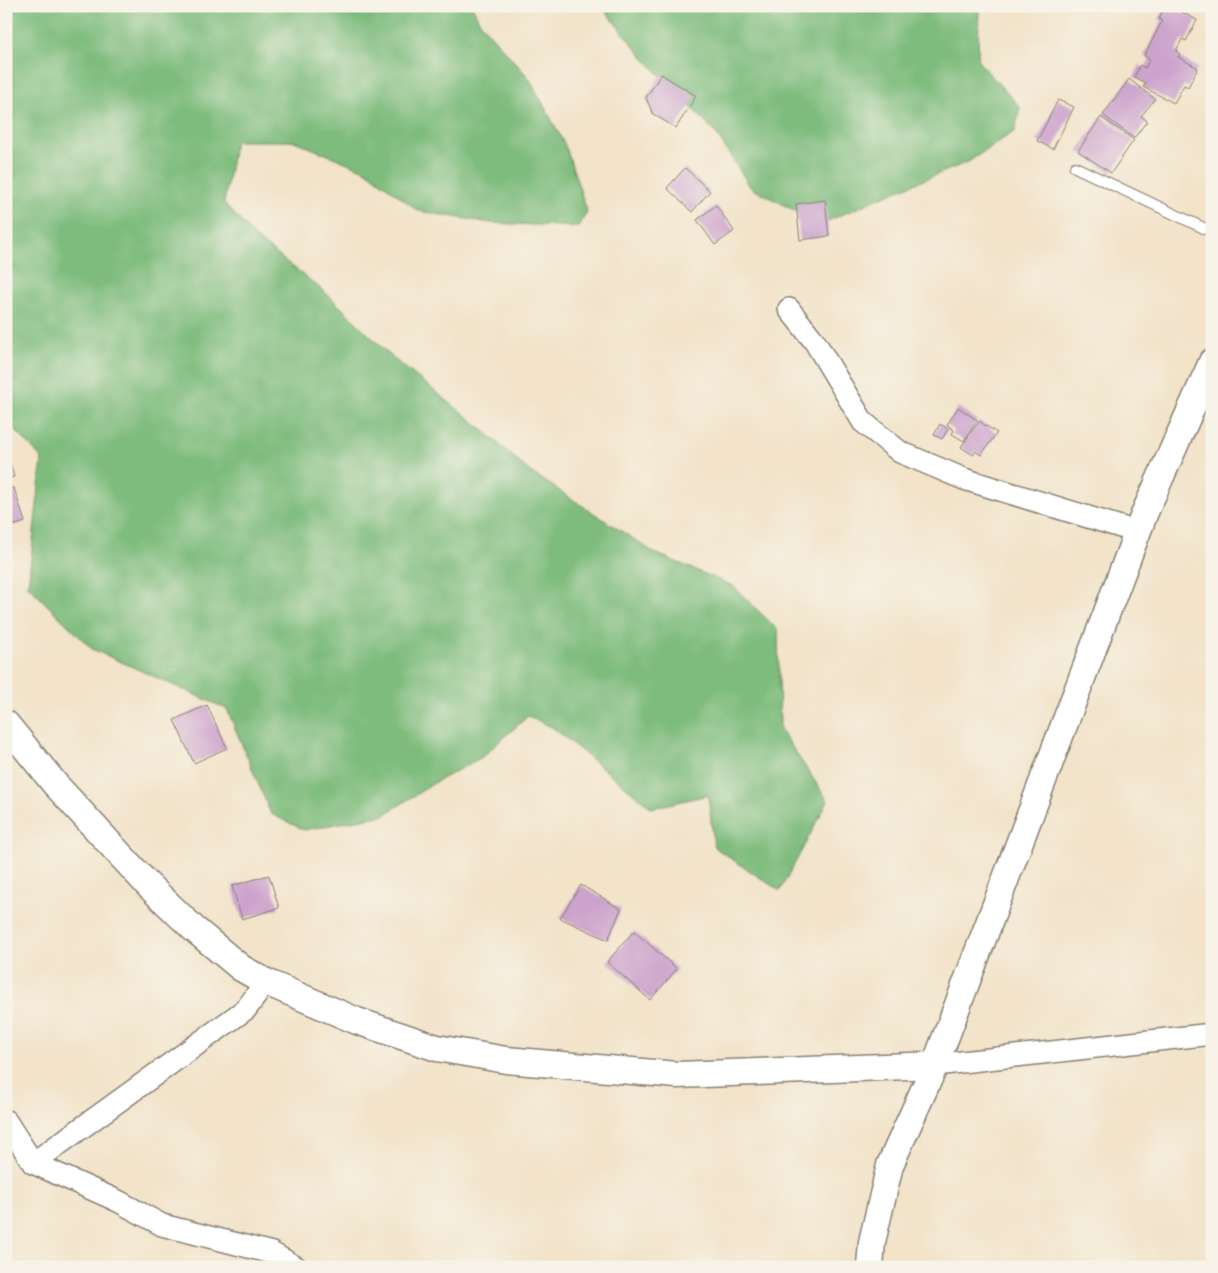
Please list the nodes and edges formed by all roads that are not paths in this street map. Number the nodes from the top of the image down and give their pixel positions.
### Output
1 (1075, 167) dead end
2 (1212, 232) edge
3 (788, 309) dead end
4 (1212, 362) edge
5 (1138, 532) junction
6 (6, 724) edge
7 (266, 982) junction
8 (1212, 1034) edge
9 (935, 1065) junction
10 (6, 1121) edge
11 (33, 1163) junction
12 (296, 1267) edge
13 (870, 1267) edge

1 - 2 lane
3 - 5 street
4 - 5 street
5 - 9 street
6 - 7 street
7 - 9 street
7 - 11 street
8 - 9 street
9 - 13 street
10 - 11 street
11 - 12 street

